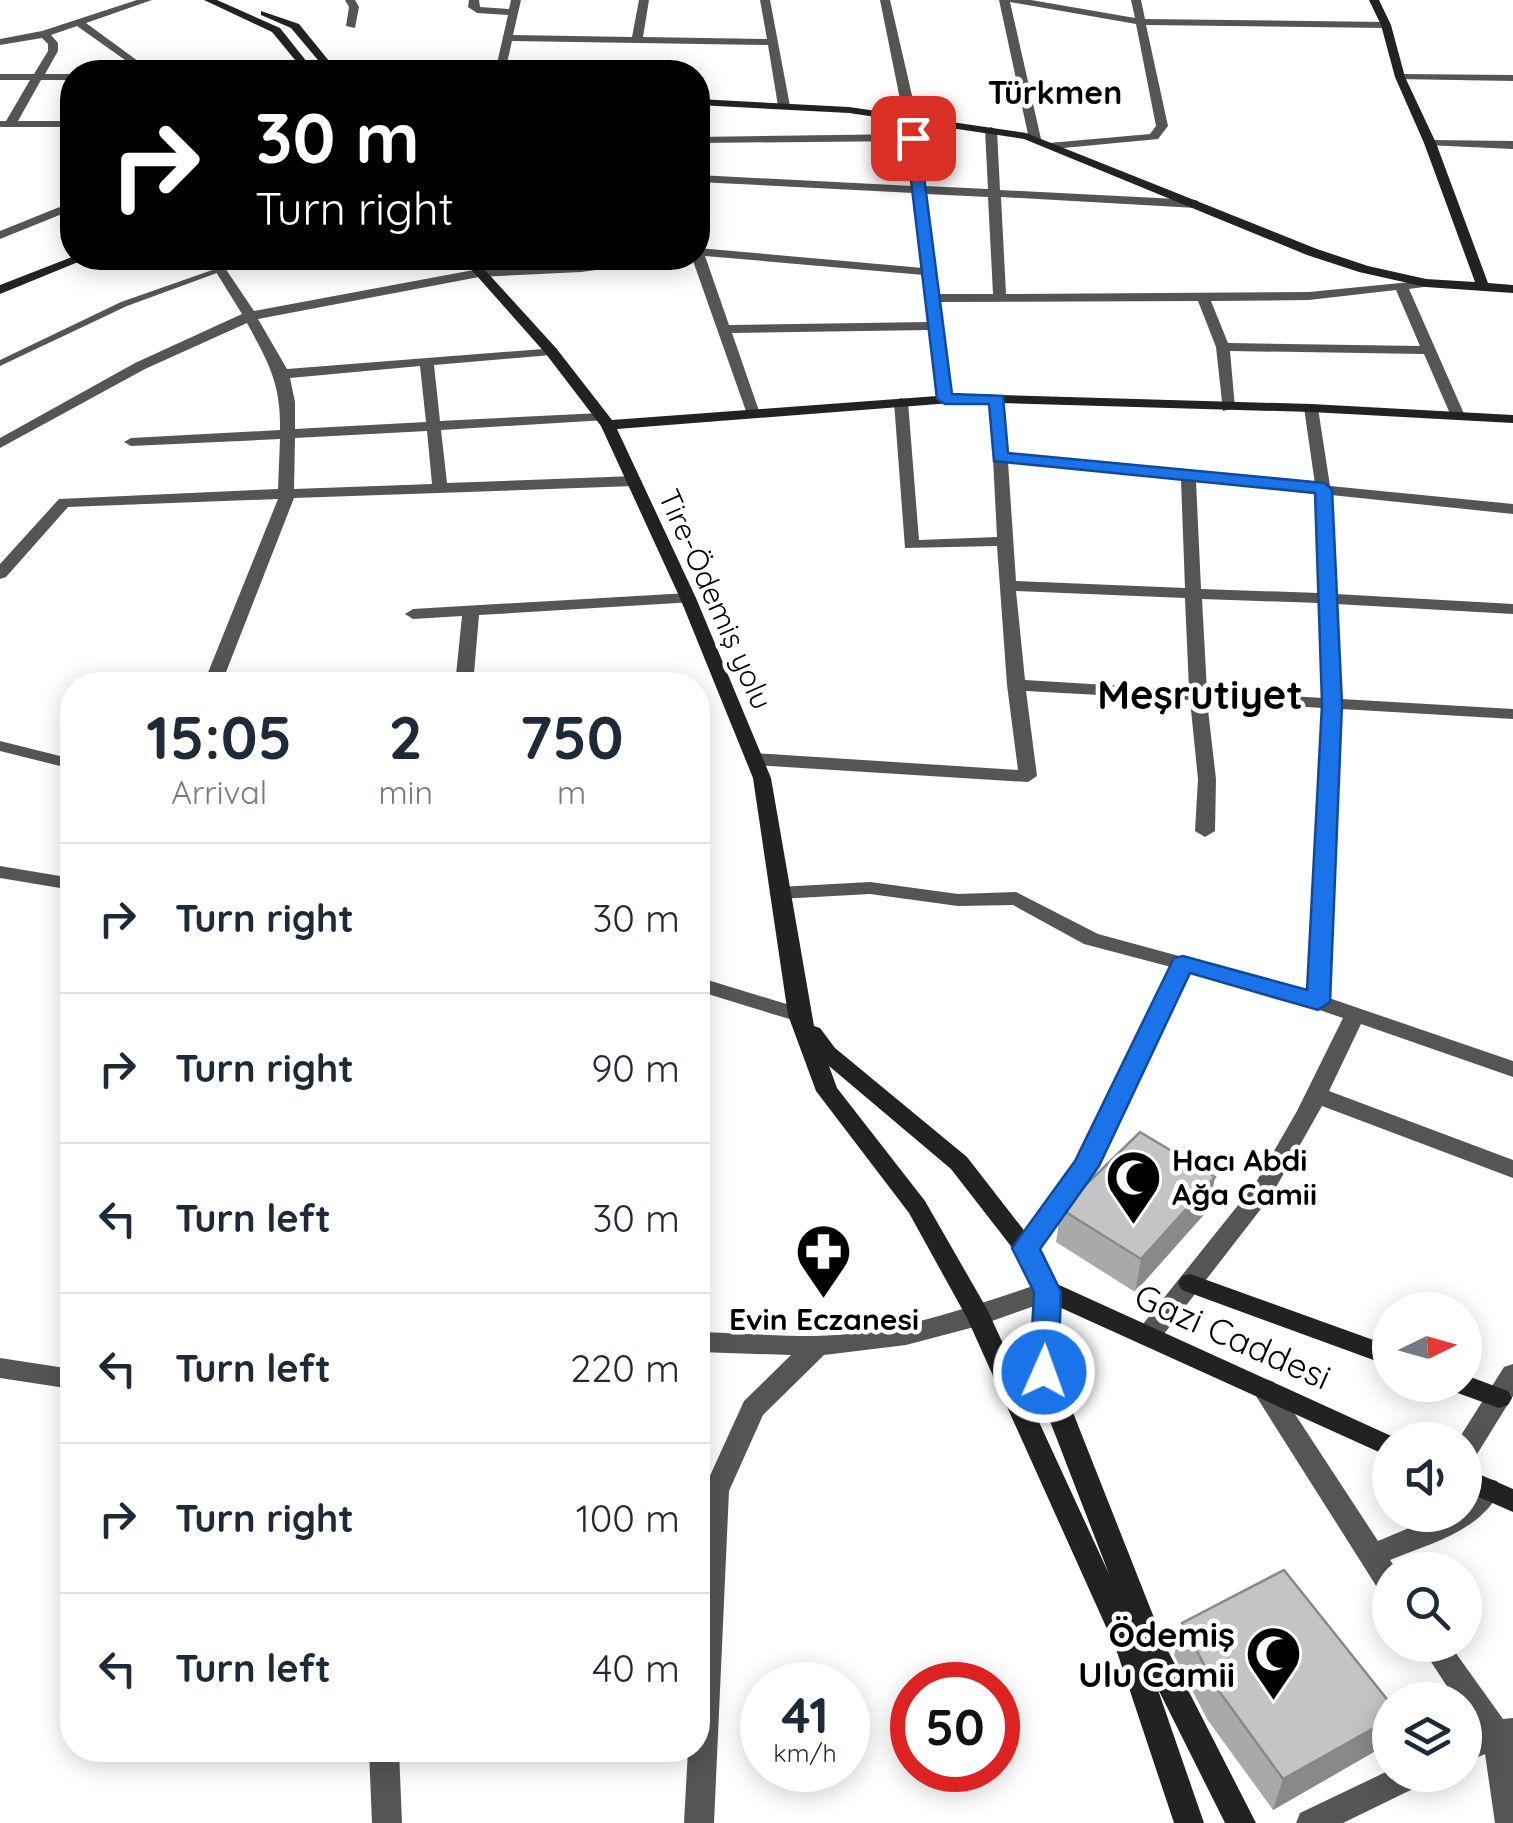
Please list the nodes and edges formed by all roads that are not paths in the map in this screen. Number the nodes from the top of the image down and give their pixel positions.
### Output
1 (147, 0) edge
2 (209, 0) edge
3 (234, 0) edge
4 (350, 0) edge
5 (474, 0) edge
6 (644, 0) edge
7 (765, 0) edge
8 (886, 0) edge
9 (1004, 0) edge
10 (1013, 0) edge
11 (1136, 0) edge
12 (1374, 0) edge
13 (515, 6) edge
14 (80, 22) junction
15 (1140, 22) junction
16 (1386, 25) junction
17 (351, 26) dead end
18 (44, 34) junction
19 (508, 38) junction
20 (637, 40) junction
21 (0, 42) edge
22 (772, 42) junction
23 (132, 60) edge
24 (300, 60) edge
25 (323, 60) edge
26 (503, 60) edge
27 (1400, 76) junction
28 (0, 77) edge
29 (38, 77) junction
30 (60, 78) edge
31 (1513, 78) edge
32 (710, 103) edge
33 (784, 106) junction
34 (910, 117) junction
35 (5, 124) edge
36 (60, 124) edge
37 (991, 130) junction
38 (913, 138) junction
39 (1035, 139) junction
40 (710, 140) edge
41 (1430, 143) junction
42 (1513, 144) edge
43 (1053, 146) junction
44 (710, 179) edge
45 (919, 190) junction
46 (994, 194) junction
47 (1196, 204) junction
48 (60, 211) edge
49 (0, 235) edge
50 (710, 255) edge
51 (60, 267) edge
52 (199, 270) edge
53 (219, 270) edge
54 (477, 270) edge
55 (512, 270) edge
56 (703, 270) edge
57 (929, 272) junction
58 (479, 273) junction
59 (1426, 283) junction
60 (1401, 286) junction
61 (1484, 287) junction
62 (1513, 289) edge
63 (0, 290) edge
64 (1203, 296) junction
65 (1000, 297) junction
66 (932, 298) junction
67 (250, 316) junction
68 (936, 326) junction
69 (723, 329) junction
70 (1223, 347) junction
71 (1429, 350) junction
72 (551, 351) junction
73 (0, 363) edge
74 (427, 364) junction
75 (282, 374) junction
76 (945, 399) junction
77 (997, 399) junction
78 (901, 402) junction
79 (1228, 408) junction
80 (1311, 408) junction
81 (752, 412) junction
82 (1458, 416) junction
83 (1513, 419) edge
84 (605, 421) junction
85 (434, 426) junction
86 (288, 434) junction
87 (131, 442) dead end
88 (0, 444) edge
89 (1000, 457) junction
90 (1188, 474) junction
91 (634, 481) junction
92 (440, 488) junction
93 (1324, 489) junction
94 (286, 494) junction
95 (1513, 510) edge
96 (1005, 540) junction
97 (0, 574) edge
98 (1010, 586) junction
99 (1192, 594) junction
100 (688, 598) junction
101 (1330, 600) junction
102 (471, 610) junction
103 (1513, 610) edge
104 (412, 614) dead end
105 (217, 672) edge
106 (465, 672) edge
107 (1016, 685) junction
108 (1198, 696) junction
109 (1332, 704) junction
110 (1513, 714) edge
111 (0, 746) edge
112 (754, 759) junction
113 (60, 761) edge
114 (1205, 831) dead end
115 (0, 872) edge
116 (60, 882) edge
117 (779, 893) junction
118 (1183, 964) junction
119 (710, 988) edge
120 (1318, 1002) junction
121 (1355, 1014) junction
122 (799, 1015) junction
123 (1513, 1069) edge
124 (1316, 1095) junction
125 (1513, 1168) edge
126 (1026, 1248) junction
127 (1190, 1283) junction
128 (1048, 1292) junction
129 (978, 1316) junction
130 (1148, 1336) junction
131 (710, 1342) edge
132 (817, 1346) junction
133 (1372, 1349) edge
134 (0, 1368) edge
135 (1513, 1374) edge
136 (60, 1378) edge
137 (1265, 1389) junction
138 (1482, 1392) edge
139 (1506, 1401) edge
140 (1482, 1430) edge
141 (1372, 1437) edge
142 (710, 1488) edge
143 (1498, 1495) edge
144 (1371, 1556) joint
145 (1448, 1662) edge
146 (1505, 1733) edge
147 (385, 1762) edge
148 (700, 1762) edge
149 (1376, 1792) edge
150 (388, 1823) edge
151 (699, 1823) edge
152 (1189, 1823) edge
153 (1241, 1823) edge
154 (1311, 1823) edge
155 (1510, 1823) edge

1 - 14 street
2 - 24 street
3 - 25 street
4 - 17 street
5 - 13 street
6 - 20 street
7 - 22 street
8 - 34 street
9 - 39 street
10 - 15 street
11 - 15 street
12 - 16 street
13 - 19 street
14 - 18 street
14 - 23 street
15 - 16 street
15 - 43 street
16 - 27 street
18 - 21 street
18 - 29 street
19 - 20 street
19 - 26 street
20 - 22 street
22 - 33 street
27 - 31 street
27 - 41 street
28 - 29 street
29 - 30 street
29 - 35 street
32 - 33 street
33 - 34 street
34 - 37 street
34 - 38 street
35 - 36 street
37 - 39 street
37 - 46 street
38 - 40 street
38 - 45 street
39 - 43 street
41 - 42 street
41 - 61 street
43 - 47 street
44 - 45 street
45 - 46 street
45 - 57 street
46 - 47 street
46 - 65 street
47 - 59 street
48 - 49 street
50 - 57 street
51 - 63 street
52 - 73 lane
53 - 67 street
54 - 58 street, Tire-Ödemiş yolu
55 - 58 street
56 - 69 street
57 - 66 street
58 - 67 street
58 - 72 street, Tire-Ödemiş yolu
59 - 60 street
59 - 61 street
60 - 64 street
60 - 71 street
61 - 62 street
64 - 65 street
64 - 70 street
65 - 66 street
66 - 68 street
67 - 75 street
67 - 88 street
68 - 69 street
68 - 76 street
69 - 81 street
70 - 71 street
70 - 79 street
71 - 82 street
72 - 74 street
72 - 84 street, Tire-Ödemiş yolu
74 - 75 street
74 - 85 street
75 - 86 street
76 - 77 street
76 - 78 street
77 - 79 street
77 - 89 street
78 - 81 street
78 - 96 street
79 - 80 street
80 - 82 street
80 - 93 street
81 - 84 street
82 - 83 street
84 - 85 street
84 - 91 street, Tire-Ödemiş yolu
85 - 86 street
85 - 92 street
86 - 87 street
86 - 94 street
89 - 90 street
89 - 96 street
90 - 93 street
90 - 99 street
91 - 92 street
91 - 100 street, Tire-Ödemiş yolu
92 - 94 street
93 - 95 street
93 - 101 street
94 - 97 street
94 - 105 street
96 - 98 street
98 - 99 street
98 - 107 street
99 - 101 street
99 - 108 street
100 - 102 street
100 - 112 street, Tire-Ödemiş yolu
101 - 103 street
101 - 109 street
102 - 104 street
102 - 106 street
107 - 108 street
107 - 112 street
108 - 109 street
108 - 114 street
109 - 110 street
109 - 120 street
111 - 113 street
112 - 117 street, Tire-Ödemiş yolu
115 - 116 street
117 - 118 street
117 - 122 street, Tire-Ödemiş yolu
118 - 120 street
118 - 126 street
119 - 122 street
120 - 121 street
121 - 123 street
121 - 124 street
122 - 126 street
122 - 129 street, Tire-Ödemiş yolu
124 - 125 street
124 - 127 street
126 - 128 street
127 - 130 street
127 - 133 street
128 - 129 street
128 - 130 street, Gazi Caddesi
128 - 153 street
129 - 132 street
129 - 152 street, Tire-Ödemiş yolu
130 - 137 street, Gazi Caddesi
131 - 132 street
132 - 142 street
134 - 136 street
135 - 139 street
137 - 141 street, Gazi Caddesi
137 - 144 street
138 - 139 street
139 - 140 street
143 - 144 street
145 - 146 street
146 - 155 street
147 - 150 street
148 - 151 street
149 - 154 street

